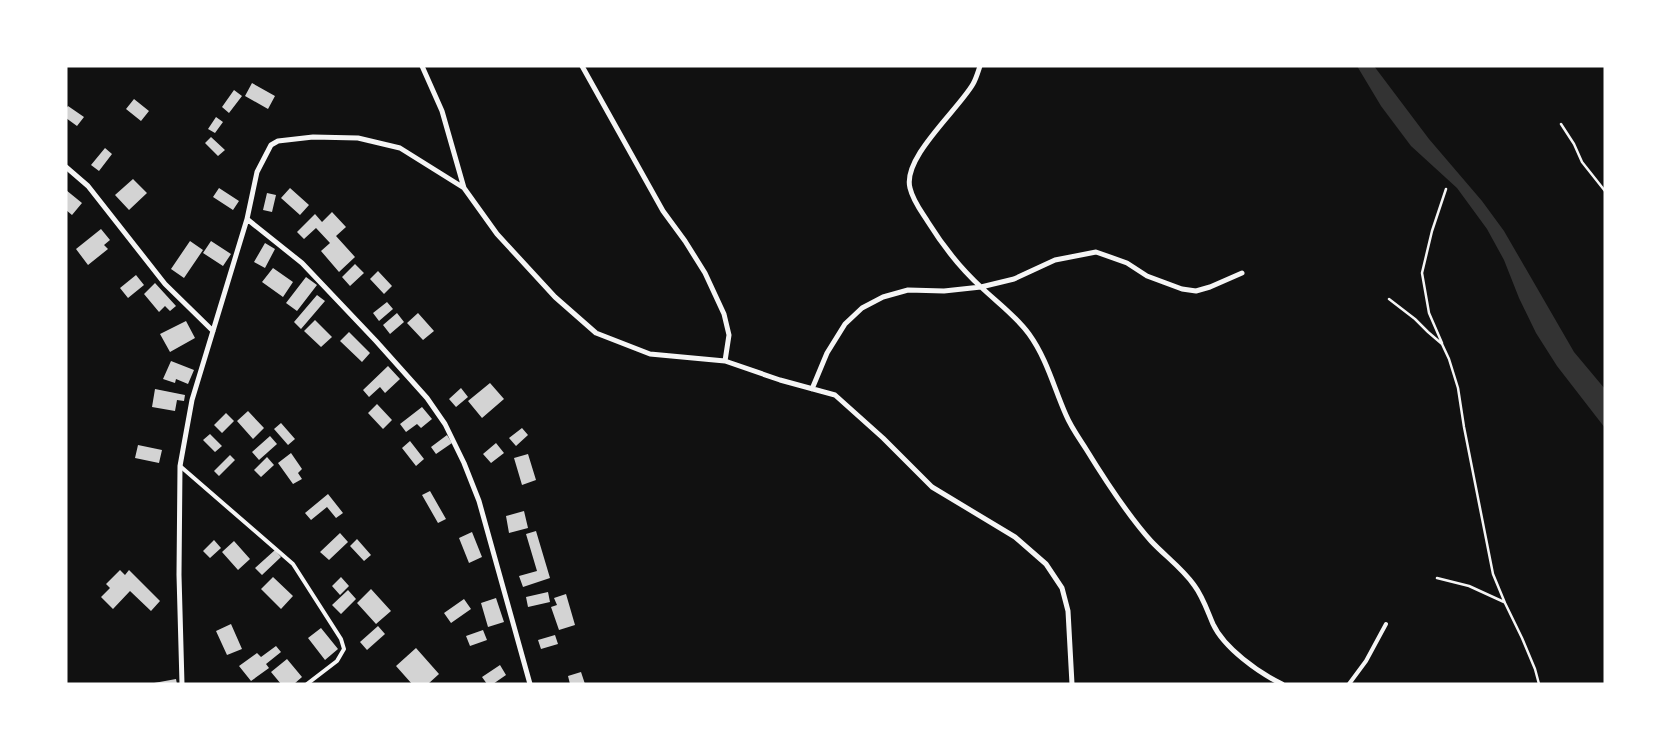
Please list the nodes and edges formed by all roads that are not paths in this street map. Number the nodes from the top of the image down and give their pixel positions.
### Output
1 (422, 66) edge
2 (582, 66) edge
3 (980, 66) edge
4 (66, 167) edge
5 (464, 188) junction
6 (247, 219) junction
7 (1242, 273) dead end
8 (981, 288) junction
9 (213, 331) junction
10 (726, 361) junction
11 (812, 389) junction
12 (180, 466) junction
13 (1386, 624) dead end
14 (182, 684) edge
15 (307, 684) edge
16 (530, 684) edge
17 (1072, 684) edge
18 (1282, 684) edge
19 (1349, 684) edge

1 - 5 street
2 - 10 street
3 - 8 street
4 - 9 street
5 - 6 street
5 - 10 street
6 - 9 street
6 - 16 street
7 - 8 street
8 - 11 street
8 - 18 street
9 - 12 street
10 - 11 street
11 - 17 street
12 - 14 street
12 - 15 lane
13 - 19 lane

